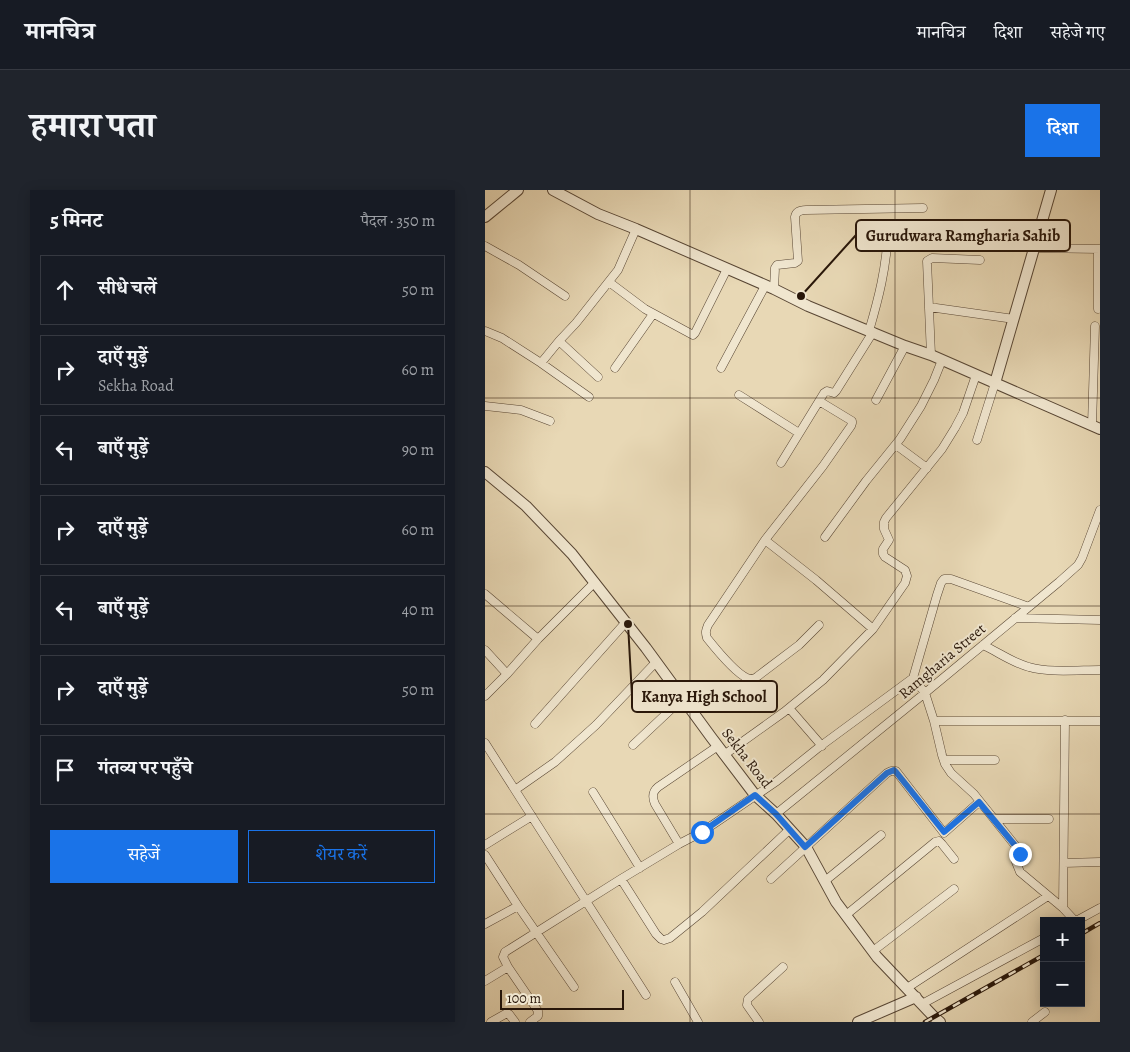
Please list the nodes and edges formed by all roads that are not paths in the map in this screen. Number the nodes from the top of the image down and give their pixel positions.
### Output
1 (518, 190) edge
2 (553, 190) edge
3 (1051, 190) edge
4 (923, 208) dead end
5 (485, 217) edge
6 (636, 229) junction
7 (888, 233) dead end
8 (485, 246) edge
9 (1034, 248) junction
10 (1099, 249) edge
11 (980, 260) dead end
12 (727, 269) junction
13 (609, 282) junction
14 (770, 287) junction
15 (565, 296) dead end
16 (929, 307) junction
17 (1098, 309) dead end
18 (653, 314) junction
19 (1014, 319) junction
20 (1095, 326) dead end
21 (485, 331) edge
22 (871, 332) junction
23 (559, 341) junction
24 (905, 346) junction
25 (931, 355) junction
26 (942, 360) junction
27 (541, 363) junction
28 (615, 368) dead end
29 (721, 368) dead end
30 (976, 375) junction
31 (598, 377) dead end
32 (995, 383) junction
33 (739, 395) dead end
34 (589, 397) dead end
35 (876, 400) dead end
36 (819, 401) junction
37 (485, 406) edge
38 (550, 420) dead end
39 (1096, 427) edge
40 (799, 433) junction
41 (977, 440) dead end
42 (896, 445) junction
43 (781, 464) dead end
44 (927, 468) junction
45 (485, 472) edge
46 (1100, 510) edge
47 (825, 537) dead end
48 (765, 540) junction
49 (595, 582) junction
50 (485, 594) edge
51 (1029, 607) junction
52 (1015, 618) junction
53 (1100, 620) edge
54 (626, 622) junction
55 (819, 625) dead end
56 (873, 628) junction
57 (538, 638) junction
58 (983, 645) junction
59 (485, 650) edge
60 (656, 662) junction
61 (1100, 670) edge
62 (507, 674) junction
63 (913, 678) junction
64 (925, 693) junction
65 (485, 696) edge
66 (683, 698) junction
67 (789, 708) junction
68 (1065, 720) junction
69 (934, 721) junction
70 (1100, 721) edge
71 (535, 724) dead end
72 (485, 743) edge
73 (633, 745) dead end
74 (822, 746) junction
75 (721, 750) junction
76 (944, 760) junction
77 (995, 760) dead end
78 (515, 790) junction
79 (593, 792) dead end
80 (755, 795) junction
81 (979, 802) junction
82 (776, 814) junction
83 (531, 816) junction
84 (994, 819) junction
85 (1049, 820) dead end
86 (789, 830) junction
87 (881, 835) dead end
88 (679, 844) junction
89 (485, 845) edge
90 (805, 847) junction
91 (485, 855) edge
92 (954, 859) dead end
93 (1100, 862) edge
94 (1064, 863) junction
95 (640, 868) junction
96 (621, 879) junction
97 (771, 879) dead end
98 (825, 881) junction
99 (954, 889) dead end
100 (1048, 896) junction
101 (586, 902) junction
102 (518, 906) junction
103 (1063, 908) junction
104 (1100, 908) edge
105 (846, 915) junction
106 (1072, 917) edge
107 (1083, 917) edge
108 (485, 924) edge
109 (536, 931) junction
110 (1040, 940) edge
111 (873, 951) junction
112 (508, 968) junction
113 (783, 968) dead end
114 (485, 982) edge
115 (675, 982) dead end
116 (574, 987) dead end
117 (907, 988) junction
118 (646, 995) dead end
119 (919, 1000) junction
120 (1045, 1012) dead end
121 (491, 1022) edge
122 (515, 1022) edge
123 (530, 1022) edge
124 (699, 1022) edge
125 (759, 1022) edge
126 (858, 1022) edge
127 (940, 1022) edge
128 (1032, 1022) edge

1 - 5 street
2 - 6 street
3 - 9 street
4 - 14 street
6 - 12 street
6 - 13 street
7 - 22 street
8 - 15 street
9 - 10 street
9 - 19 street
10 - 17 street
11 - 16 street
12 - 14 street
12 - 18 street
13 - 18 street
13 - 23 street
14 - 22 street
14 - 29 street
16 - 19 street
16 - 25 street
18 - 28 street
19 - 32 street
20 - 39 street
21 - 27 street
22 - 24 street
22 - 36 street
23 - 27 street
23 - 31 street
24 - 25 street
24 - 35 street
25 - 26 street
26 - 30 street
26 - 42 street
27 - 34 street
30 - 32 street
30 - 44 street
32 - 39 street
32 - 41 street
33 - 40 street
36 - 40 street
36 - 48 street
37 - 38 street
40 - 43 street
42 - 44 street
42 - 47 street
44 - 56 street
45 - 49 street, Sekha Road
46 - 51 street, Ramgharia Street
48 - 55 street
48 - 56 street
49 - 54 street, Sekha Road
49 - 57 street
50 - 57 street
51 - 52 street, Ramgharia Street
51 - 63 street
52 - 53 street
52 - 58 street, Ramgharia Street
54 - 60 street, Sekha Road
54 - 71 street
56 - 67 street
57 - 62 street
58 - 61 street
58 - 64 street, Ramgharia Street
59 - 62 street
60 - 66 street, Sekha Road
60 - 78 street
62 - 65 street
63 - 64 street
63 - 74 street
64 - 69 street
64 - 82 street, Ramgharia Street
66 - 73 street
66 - 75 street, Sekha Road
67 - 74 street
67 - 75 street
68 - 69 street
68 - 70 street
68 - 94 street
69 - 76 street
72 - 78 street
74 - 80 street
75 - 80 street, Sekha Road
75 - 88 street
76 - 77 street
76 - 81 street
78 - 83 street
79 - 95 street
80 - 82 street, Sekha Road
80 - 88 street
81 - 84 street
81 - 90 street
82 - 86 street, Sekha Road
83 - 89 street
83 - 101 street
84 - 85 street
84 - 100 street
86 - 90 street, Sekha Road
86 - 96 street
87 - 98 street
88 - 95 street
90 - 97 street
90 - 98 street, Sekha Road
91 - 102 street
92 - 105 street
93 - 94 street
94 - 103 street
95 - 96 street
96 - 101 street
98 - 105 street, Sekha Road
99 - 111 street
100 - 103 street
100 - 117 street
101 - 109 street
101 - 118 street
102 - 108 street
102 - 109 street
103 - 106 street
104 - 107 street
105 - 111 street, Sekha Road
109 - 112 street
109 - 116 street
110 - 119 street
111 - 117 street, Sekha Road
112 - 114 street
112 - 123 street
113 - 125 street
115 - 124 street
117 - 119 street, Sekha Road
119 - 126 street
119 - 127 street, Sekha Road
120 - 128 street
121 - 122 street

